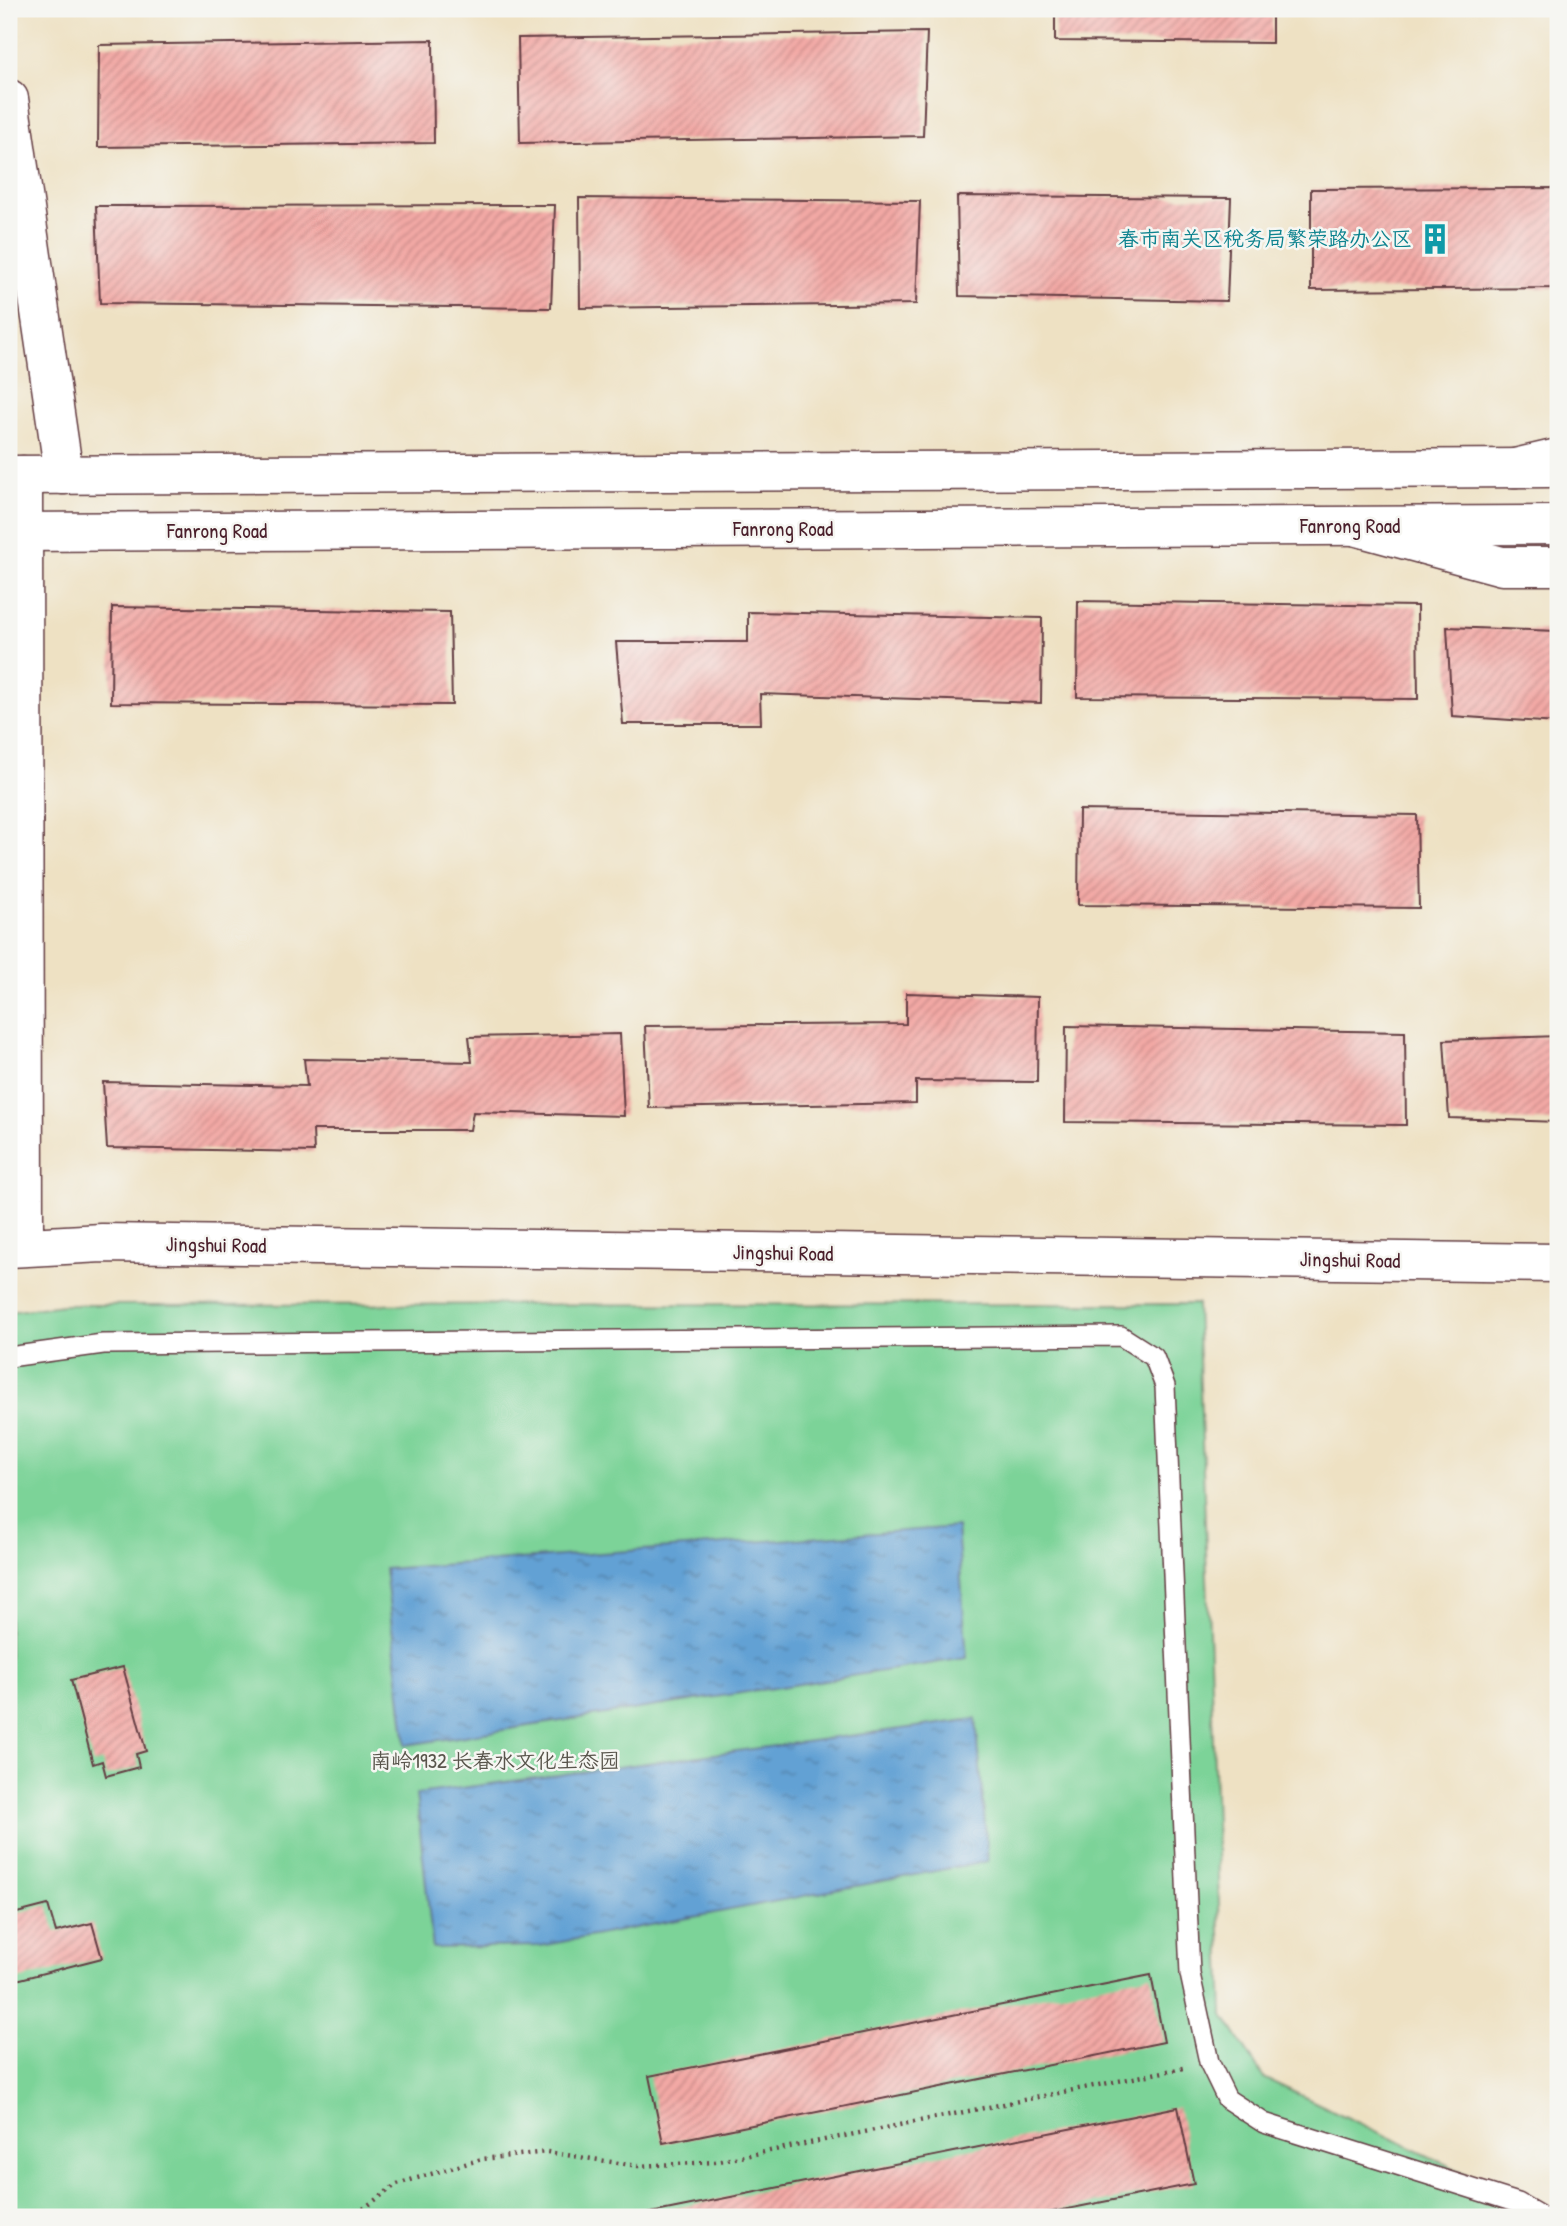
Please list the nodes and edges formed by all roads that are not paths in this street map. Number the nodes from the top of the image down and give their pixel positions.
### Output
1 (9, 99) edge
2 (1558, 458) edge
3 (1515, 468) junction
4 (1558, 468) edge
5 (16, 475) edge
6 (64, 475) junction
7 (1558, 525) edge
8 (1354, 526) junction
9 (16, 532) edge
10 (1558, 566) edge
11 (16, 1247) edge
12 (1558, 1263) edge
13 (9, 1357) edge
14 (1542, 2217) edge

1 - 6 main road
2 - 3 main road
3 - 4 main road
3 - 6 main road
5 - 6 main road
5 - 9 main road
7 - 8 main road, Fanrong Road
8 - 9 main road, Fanrong Road
8 - 10 main road
9 - 11 main road
11 - 12 main road, Jingshui Road
13 - 14 lane

